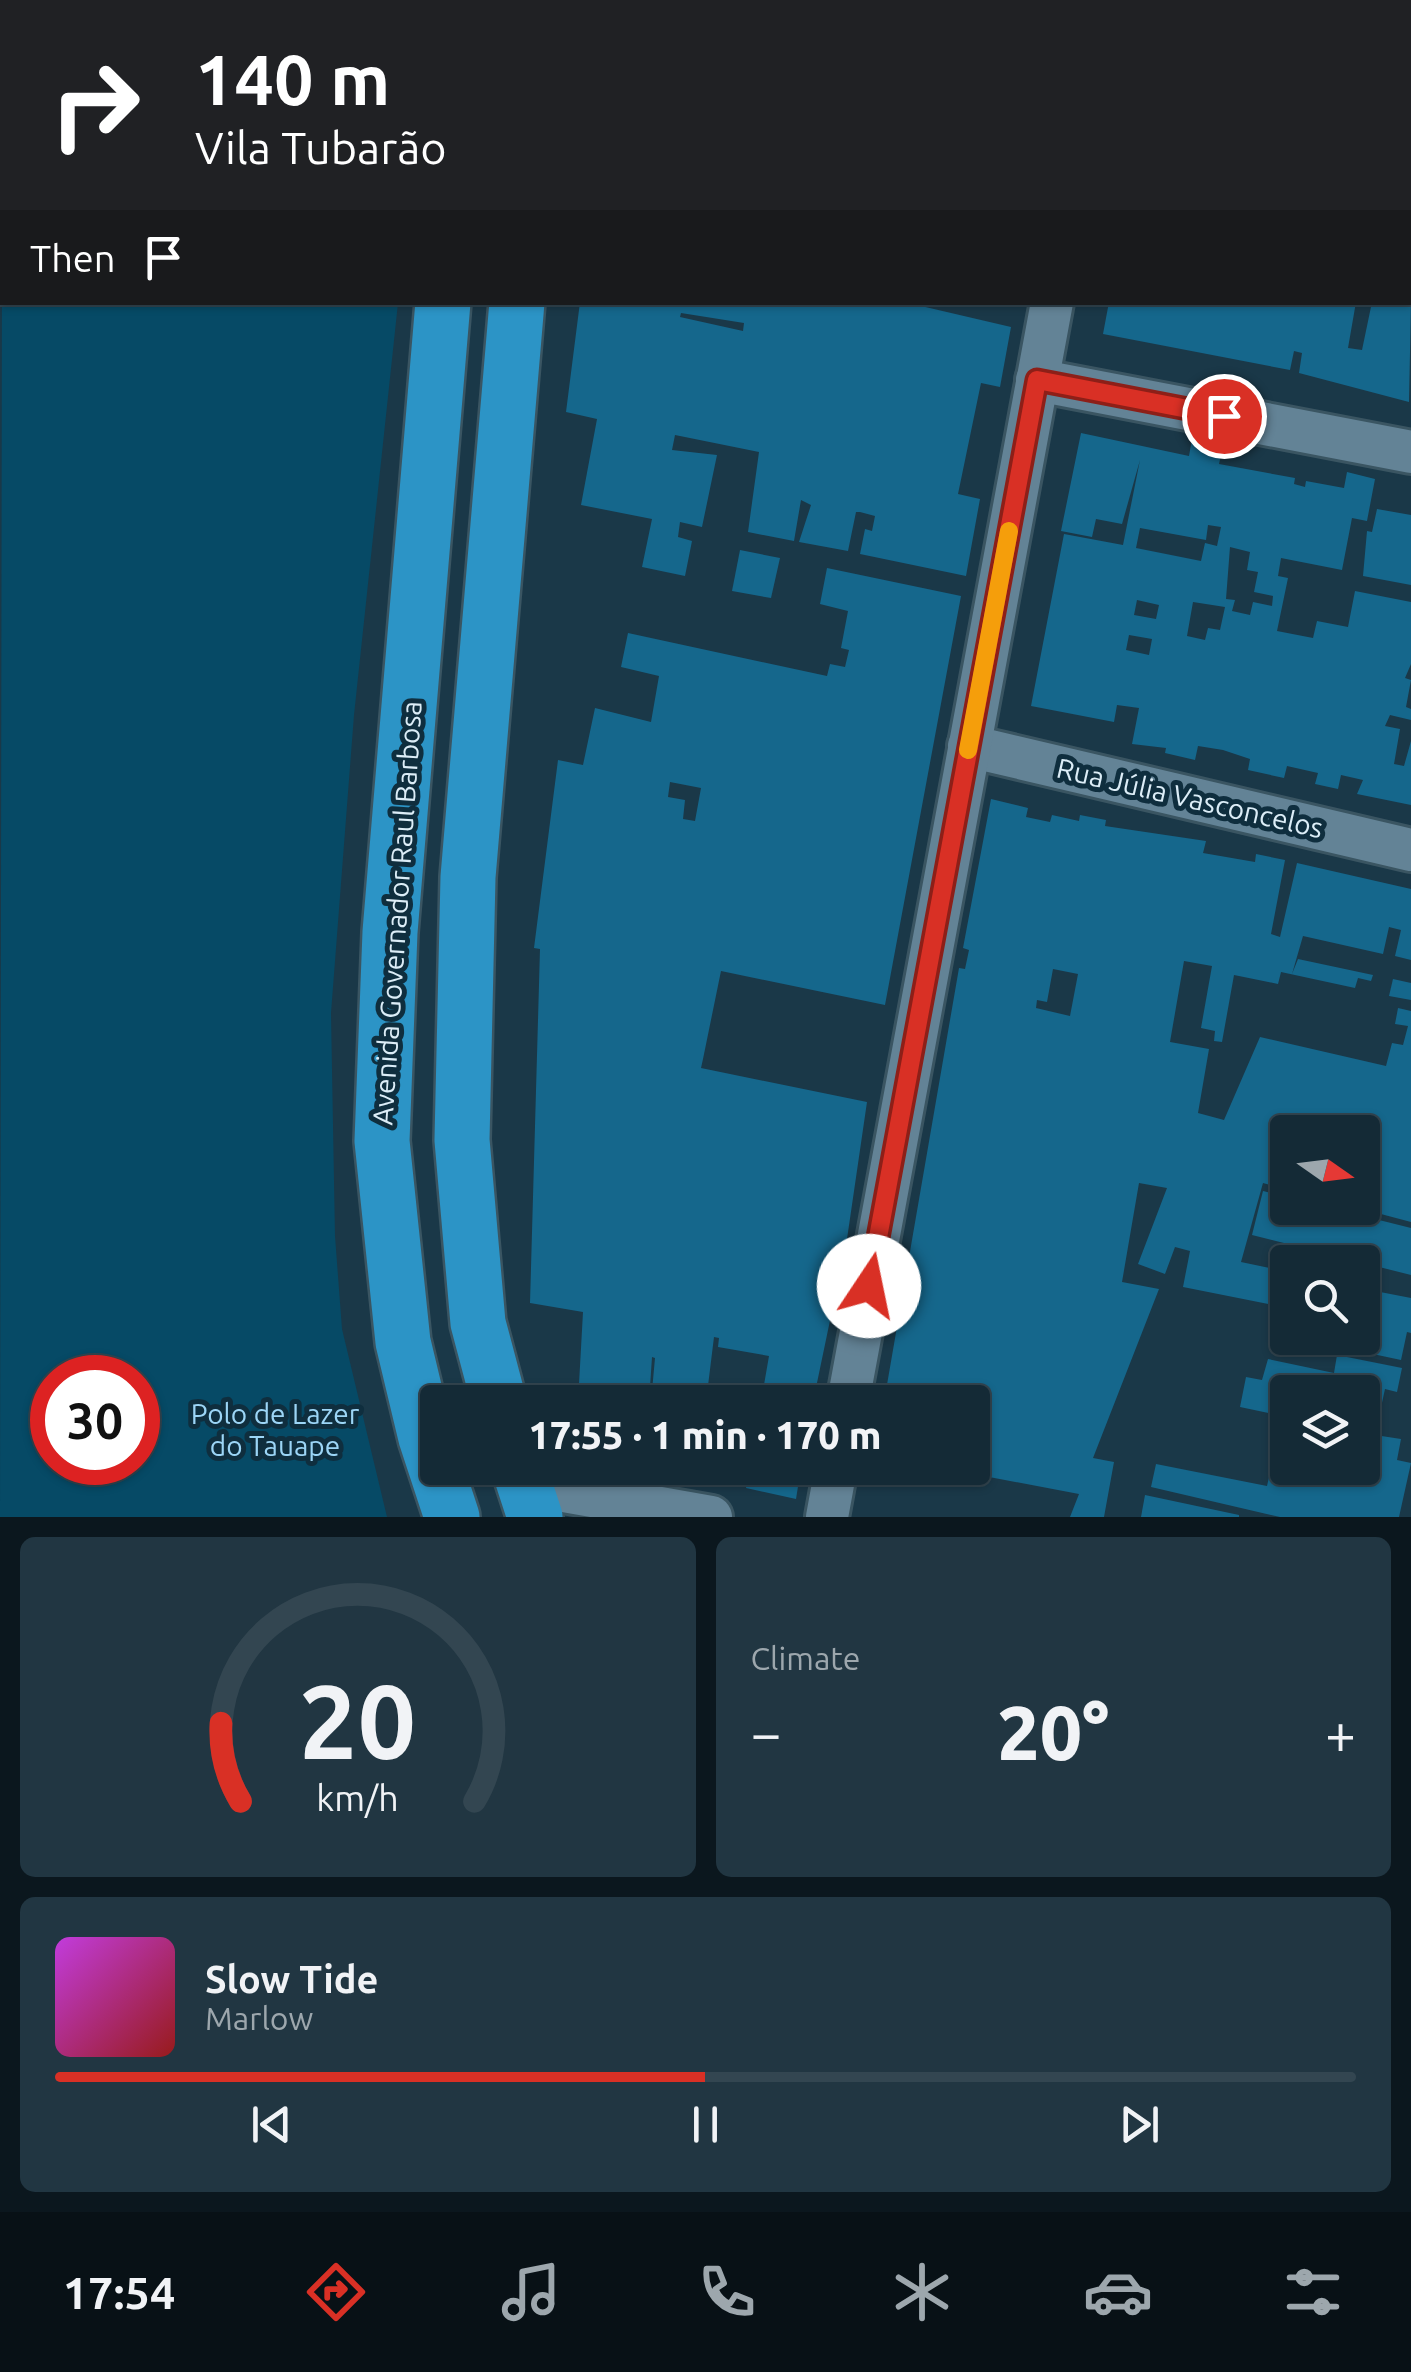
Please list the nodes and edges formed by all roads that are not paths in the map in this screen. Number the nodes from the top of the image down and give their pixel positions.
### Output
1 (443, 305) edge
2 (518, 305) edge
3 (1051, 305) edge
4 (1037, 380) junction
5 (1411, 452) edge
6 (968, 746) junction
7 (1411, 850) edge
8 (494, 1385) edge
9 (851, 1385) edge
10 (833, 1485) edge
11 (526, 1490) edge
12 (452, 1517) edge
13 (711, 1517) edge
14 (827, 1517) edge

1 - 12 highway, Avenida Governador Raul Barbosa
2 - 8 highway
3 - 4 street
4 - 5 street
4 - 6 street
6 - 7 street, Rua Júlia Vasconcelos
6 - 9 street
10 - 14 street
11 - 13 street

